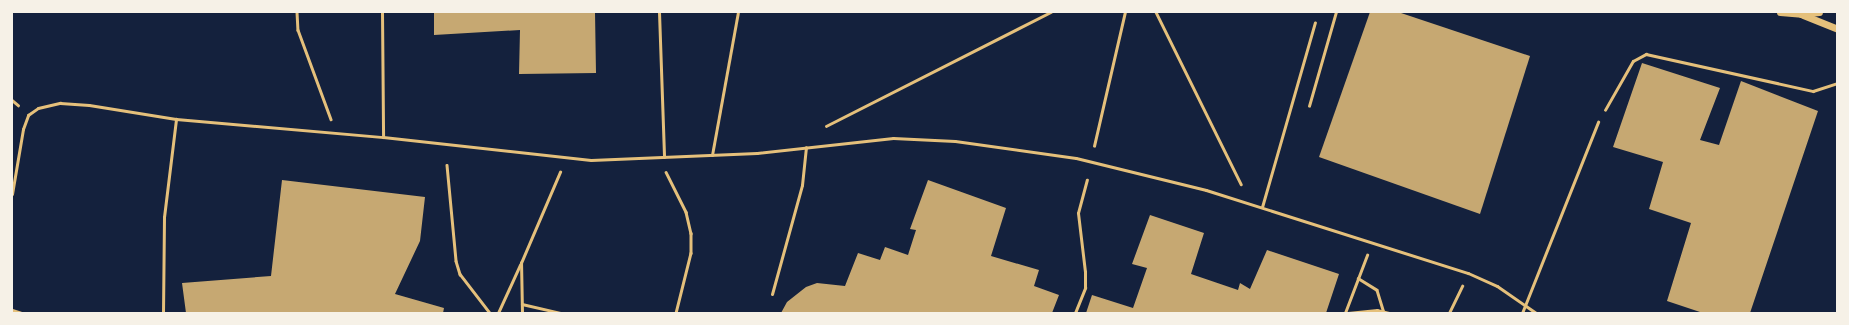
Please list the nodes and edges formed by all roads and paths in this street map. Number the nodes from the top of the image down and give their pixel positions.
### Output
1 (297, 12) edge
2 (382, 12) edge
3 (659, 12) edge
4 (738, 12) edge
5 (1051, 12) edge
6 (1125, 12) edge
7 (1156, 12) edge
8 (1780, 12) edge
9 (1820, 12) edge
10 (1801, 14) junction
11 (1315, 22) dead end
12 (1837, 29) edge
13 (1837, 83) edge
14 (176, 119) junction
15 (331, 119) dead end
16 (1598, 122) joint
17 (826, 126) dead end
18 (383, 137) junction
19 (1094, 146) dead end
20 (806, 147) junction
21 (712, 154) junction
22 (664, 157) junction
23 (566, 158) junction
24 (447, 165) dead end
25 (1087, 180) dead end
26 (1242, 184) dead end
27 (12, 194) edge
28 (1262, 207) junction
29 (1372, 242) junction
30 (522, 263) junction
31 (1468, 273) junction
32 (1358, 278) junction
33 (772, 294) dead end
34 (522, 304) junction
35 (1526, 304) junction
36 (12, 310) edge
37 (1384, 312) edge
38 (21, 313) edge
39 (163, 313) edge
40 (490, 313) edge
41 (498, 313) edge
42 (522, 313) edge
43 (560, 313) edge
44 (676, 313) edge
45 (1075, 313) edge
46 (1345, 313) edge
47 (1348, 313) edge
48 (1390, 313) edge
49 (1449, 313) edge
50 (1522, 313) edge
51 (1536, 313) edge

1 - 15 path
2 - 18 lane
3 - 22 lane
4 - 21 lane
5 - 17 path
6 - 19 path
7 - 26 path
8 - 10 street
9 - 10 street
10 - 12 street
11 - 28 lane
13 - 16 path
14 - 18 lane
14 - 27 lane
14 - 39 lane
16 - 35 lane
18 - 23 lane
20 - 21 lane
20 - 28 lane
20 - 33 lane
21 - 22 lane
22 - 23 lane
22 - 44 path
23 - 30 path
24 - 40 path
25 - 45 path
28 - 29 lane
29 - 31 lane
29 - 32 path
30 - 34 path
30 - 41 path
31 - 35 lane
31 - 49 path
32 - 37 path
32 - 46 path
34 - 42 path
34 - 43 path
35 - 50 lane
35 - 51 lane
36 - 38 lane
37 - 47 path
37 - 48 path

